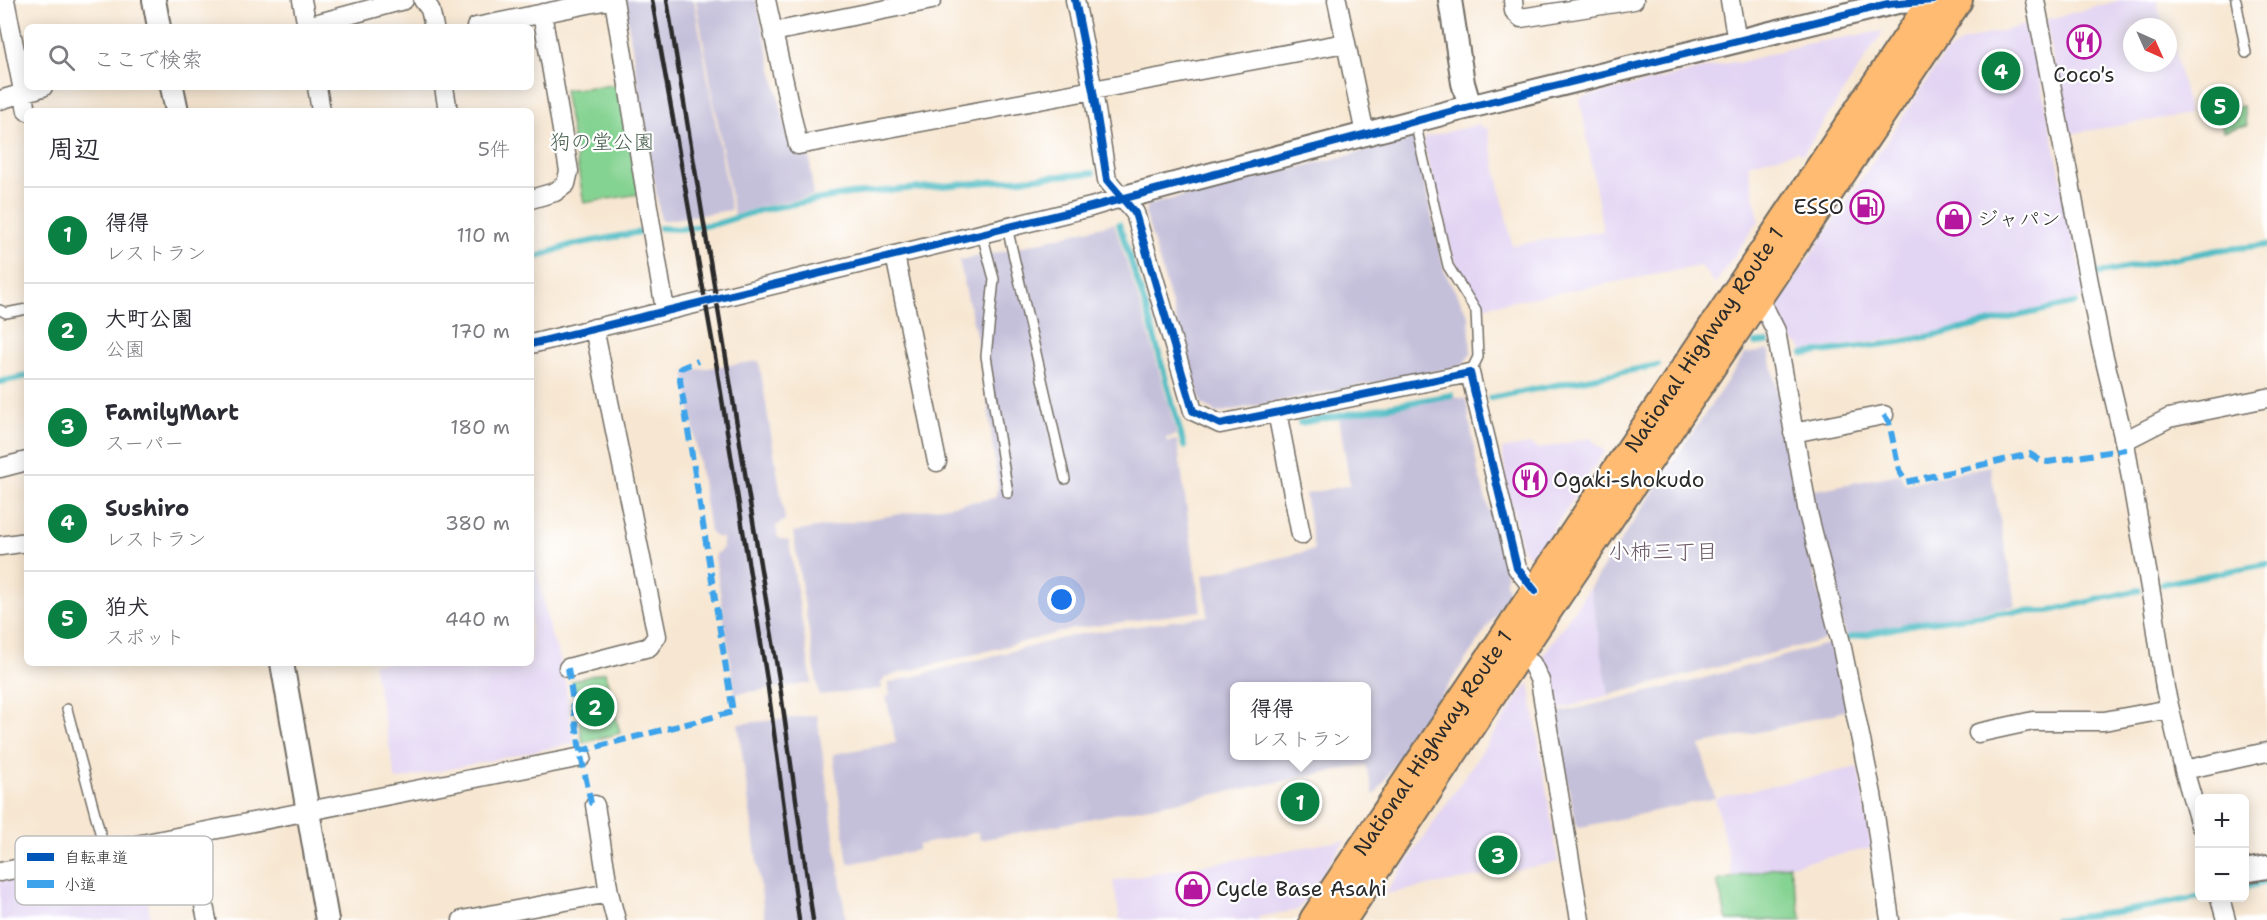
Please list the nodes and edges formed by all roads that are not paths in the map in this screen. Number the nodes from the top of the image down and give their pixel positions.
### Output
1 (5, 0) edge
2 (154, 0) edge
3 (302, 0) edge
4 (404, 0) edge
5 (423, 0) edge
6 (608, 0) edge
7 (614, 0) edge
8 (766, 0) edge
9 (932, 0) edge
10 (1075, 0) edge
11 (1337, 0) edge
12 (1449, 0) edge
13 (1513, 0) edge
14 (1634, 0) edge
15 (1730, 0) edge
16 (1933, 0) edge
17 (1958, 0) edge
18 (2035, 0) edge
19 (2236, 0) edge
20 (542, 13) junction
21 (158, 24) edge
22 (306, 24) edge
23 (317, 24) edge
24 (433, 24) edge
25 (490, 24) edge
26 (773, 32) junction
27 (1737, 42) junction
28 (1345, 43) junction
29 (2246, 53) dead end
30 (39, 90) edge
31 (173, 90) edge
32 (318, 90) edge
33 (444, 90) edge
34 (1093, 91) junction
35 (0, 100) edge
36 (25, 102) edge
37 (1470, 107) junction
38 (176, 108) edge
39 (320, 108) edge
40 (448, 108) edge
41 (1415, 121) junction
42 (1365, 134) junction
43 (534, 198) edge
44 (1121, 198) junction
45 (1007, 227) junction
46 (982, 234) junction
47 (895, 255) junction
48 (1757, 301) junction
49 (0, 310) edge
50 (24, 310) edge
51 (665, 310) junction
52 (594, 328) junction
53 (534, 343) edge
54 (1470, 373) junction
55 (2267, 398) edge
56 (1277, 412) junction
57 (1884, 415) dead end
58 (1793, 433) junction
59 (2124, 441) junction
60 (24, 462) edge
61 (937, 462) dead end
62 (0, 468) edge
63 (1065, 479) dead end
64 (1008, 492) dead end
65 (1301, 535) dead end
66 (24, 542) edge
67 (0, 546) edge
68 (1535, 591) junction
69 (1518, 654) junction
70 (283, 666) edge
71 (568, 668) dead end
72 (2170, 709) junction
73 (67, 710) dead end
74 (1978, 733) dead end
75 (2267, 752) edge
76 (582, 757) dead end
77 (2184, 770) junction
78 (595, 805) dead end
79 (2195, 810) edge
80 (308, 813) junction
81 (190, 835) joint
82 (101, 836) edge
83 (185, 836) edge
84 (2267, 867) edge
85 (15, 869) edge
86 (2249, 870) edge
87 (0, 872) edge
88 (609, 893) junction
89 (2221, 902) edge
90 (204, 905) edge
91 (207, 920) edge
92 (327, 920) edge
93 (462, 920) edge
94 (616, 920) edge
95 (1314, 920) edge
96 (1342, 920) edge
97 (1580, 920) edge
98 (1890, 920) edge
99 (2226, 920) edge

1 - 36 street
2 - 21 street
3 - 22 street
4 - 23 street
5 - 24 street
6 - 20 street
7 - 51 street
8 - 26 street
9 - 26 street
10 - 34 street
11 - 28 street
12 - 37 street
13 - 14 street
15 - 27 street
16 - 27 street
16 - 68 highway, National Highway Route 1
17 - 48 highway, National Highway Route 1
18 - 59 street
19 - 29 lane
20 - 25 street
20 - 43 street
26 - 34 street
27 - 37 street
28 - 34 street
28 - 42 street
30 - 36 street
31 - 38 street
32 - 39 street
33 - 40 street
34 - 44 street
35 - 36 street
37 - 41 street
41 - 42 street
41 - 54 lane
42 - 44 street
44 - 45 street
44 - 56 street
45 - 46 street
45 - 63 lane
46 - 47 street
46 - 64 lane
47 - 51 street
47 - 61 street
48 - 58 street
48 - 69 highway, National Highway Route 1
49 - 50 lane
51 - 52 street
52 - 53 street
52 - 71 street
54 - 56 street
54 - 68 street
55 - 59 street
56 - 65 street
57 - 58 street
58 - 98 street
59 - 72 street
60 - 62 street
66 - 67 street
68 - 95 highway, National Highway Route 1
69 - 96 highway, National Highway Route 1
69 - 97 street
70 - 80 street
72 - 74 street
72 - 77 street
73 - 82 lane
75 - 77 street
76 - 80 street
77 - 79 street
78 - 88 street
80 - 81 street
80 - 92 street
81 - 83 street
84 - 86 street
85 - 87 street
88 - 93 street
88 - 94 street
89 - 99 street
90 - 91 street

